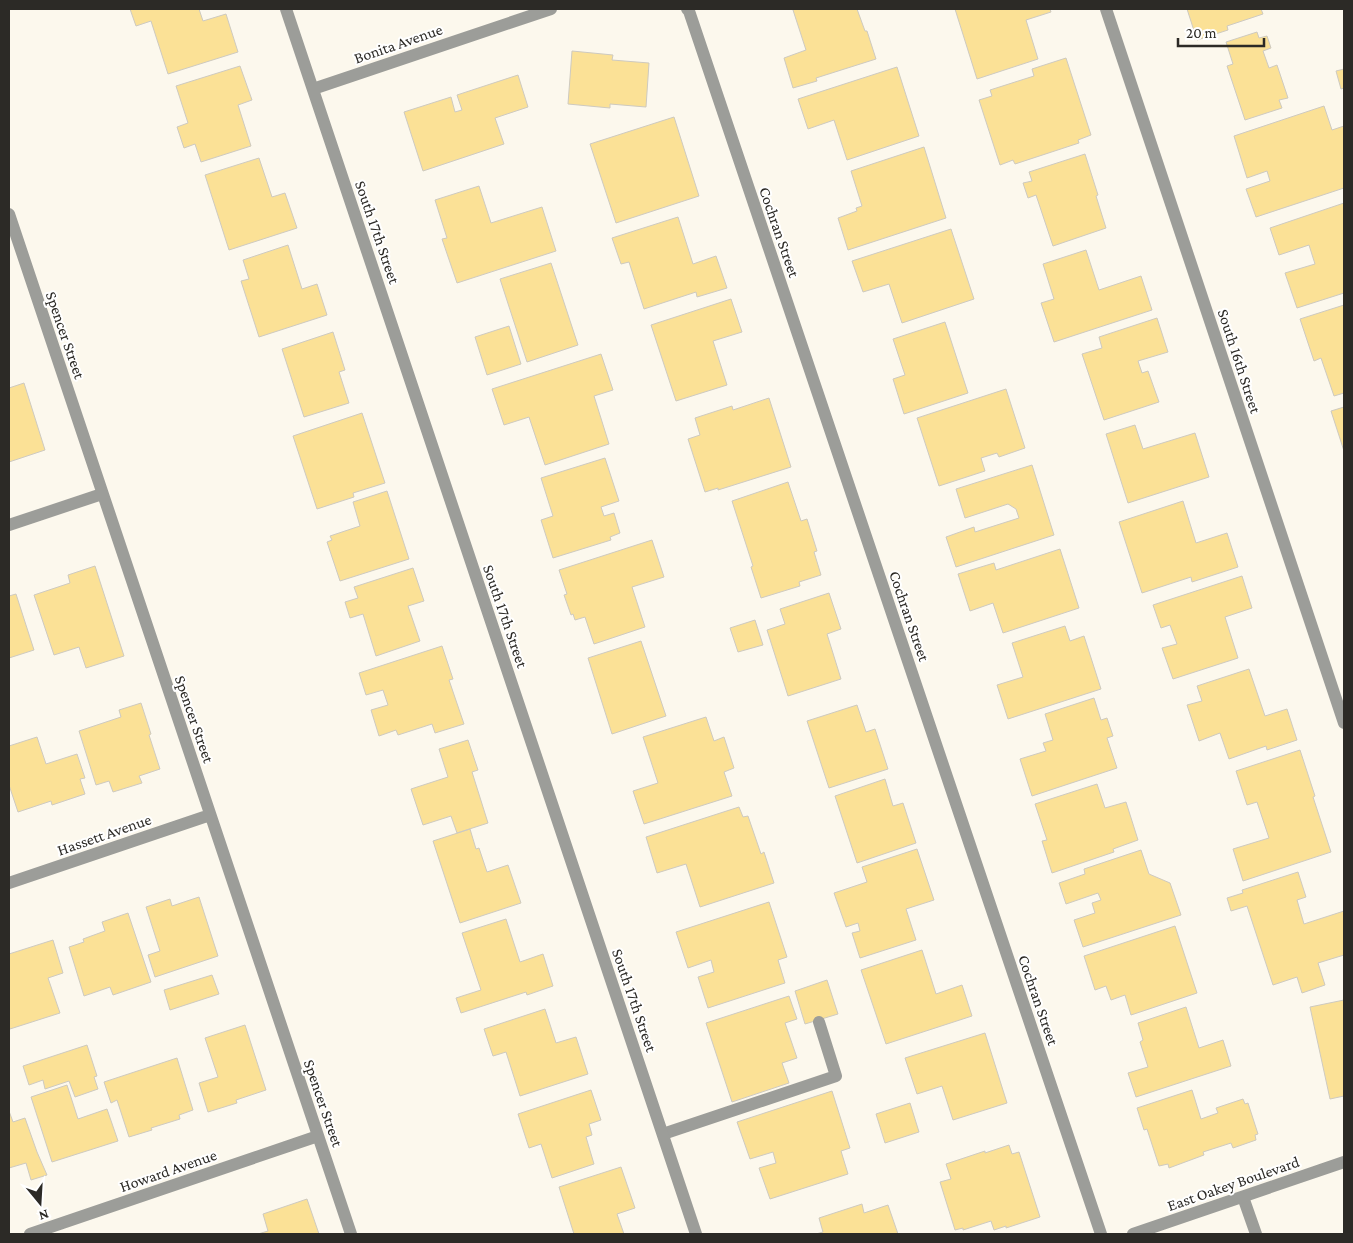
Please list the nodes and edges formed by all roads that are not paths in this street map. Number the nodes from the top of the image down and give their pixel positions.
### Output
1 (286, 9) edge
2 (550, 9) edge
3 (687, 9) edge
4 (1106, 9) edge
5 (313, 89) junction
6 (9, 214) edge
7 (102, 494) junction
8 (9, 525) edge
9 (1344, 723) edge
10 (210, 816) junction
11 (9, 883) edge
12 (819, 1022) dead end
13 (663, 1134) junction
14 (318, 1136) junction
15 (1344, 1162) edge
16 (1242, 1197) junction
17 (30, 1234) edge
18 (351, 1234) edge
19 (696, 1234) edge
20 (1101, 1234) edge
21 (1133, 1234) edge
22 (1256, 1234) edge

1 - 5 street, South 17th Street
2 - 5 street, Bonita Avenue
3 - 20 street, Cochran Street
4 - 9 street, South 16th Street
5 - 13 street, South 17th Street
6 - 7 street, Spencer Street
7 - 8 street
7 - 10 street, Spencer Street
10 - 11 street, Hassett Avenue
10 - 14 street, Spencer Street
12 - 13 street
13 - 19 street, South 17th Street
14 - 17 street, Howard Avenue
14 - 18 street, Spencer Street
15 - 16 street, East Oakey Boulevard
16 - 21 street, East Oakey Boulevard
16 - 22 street

